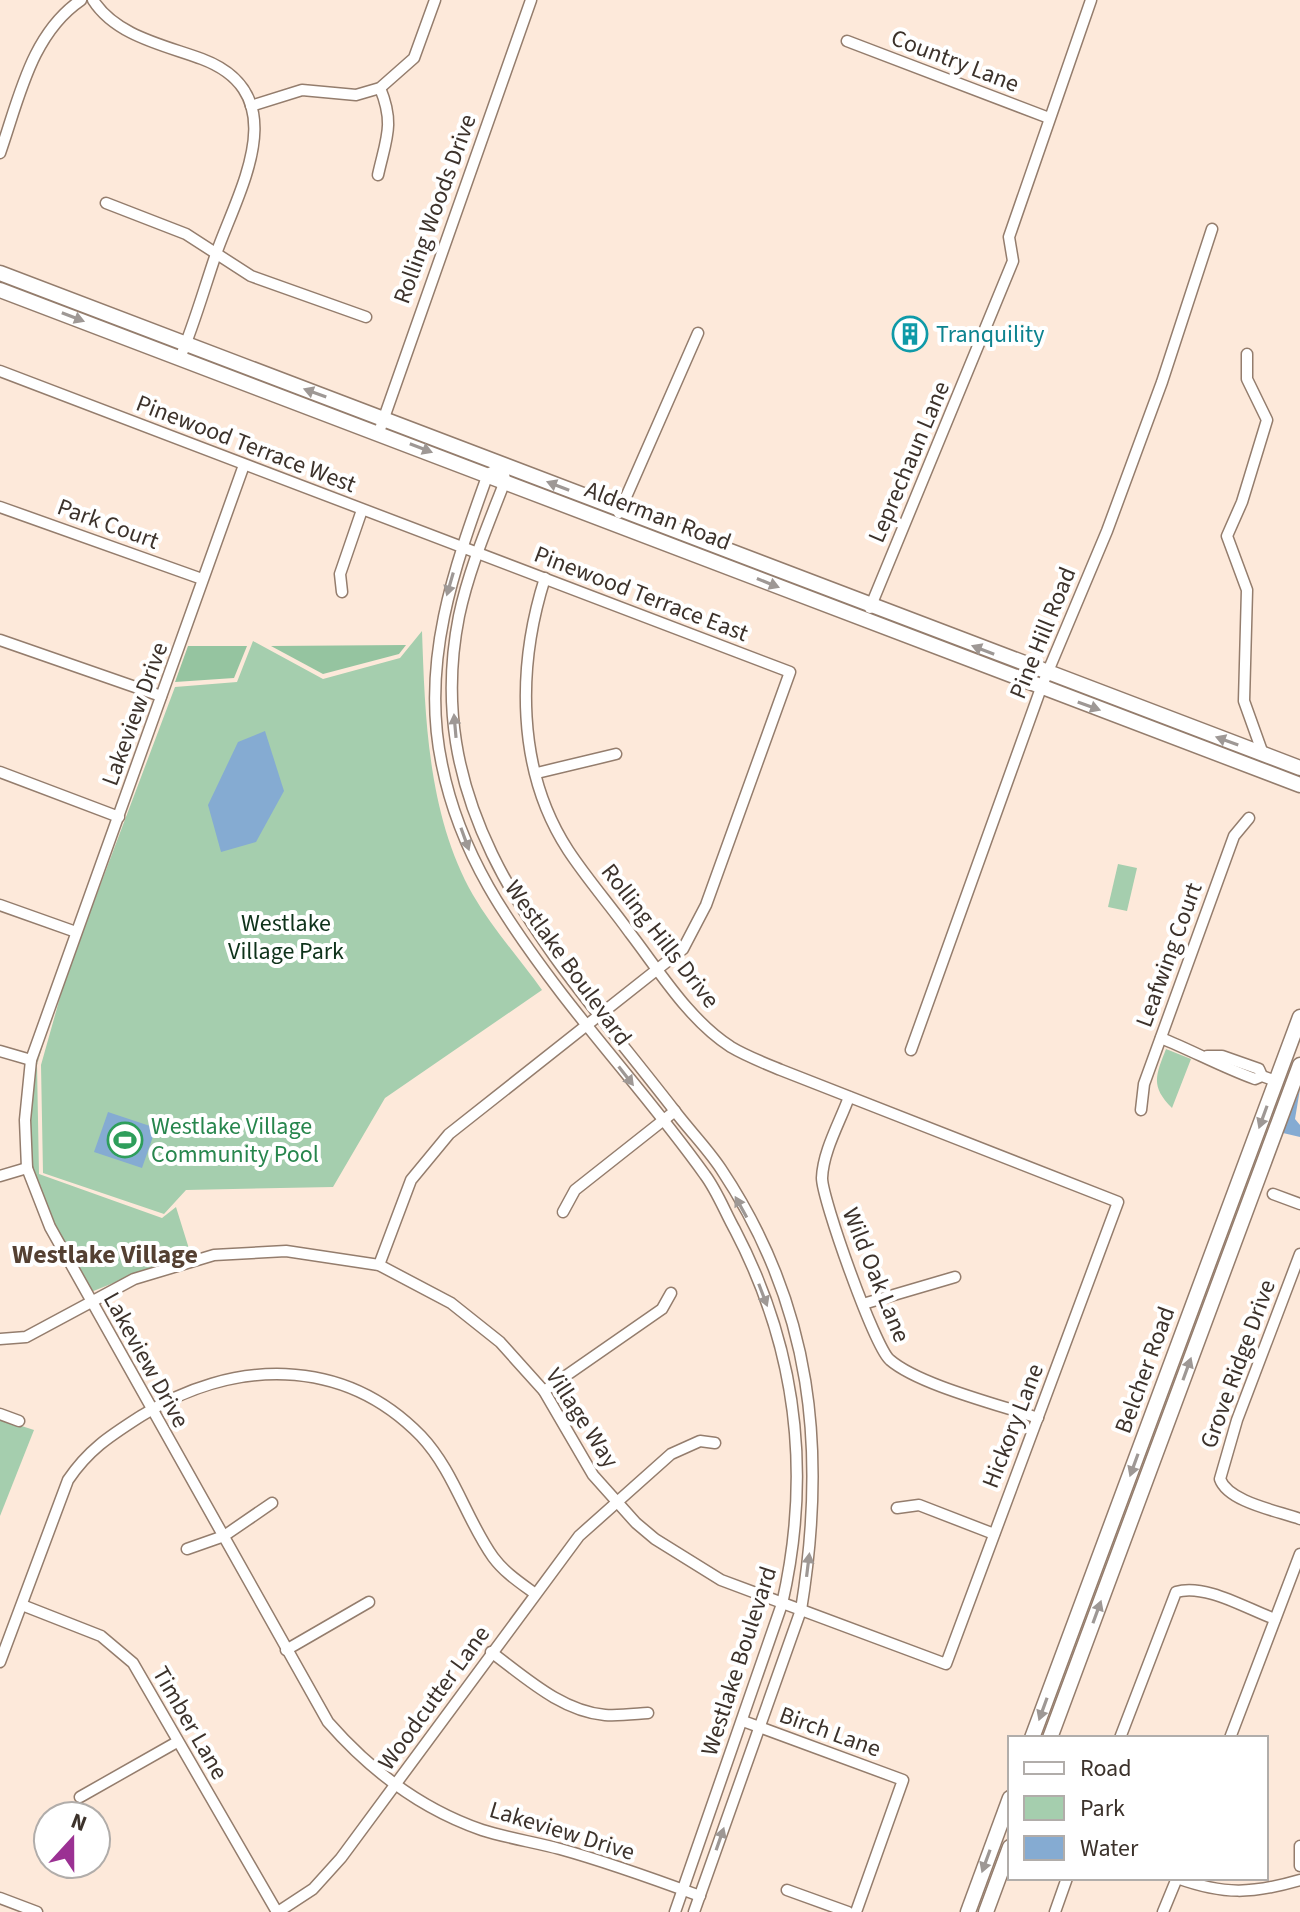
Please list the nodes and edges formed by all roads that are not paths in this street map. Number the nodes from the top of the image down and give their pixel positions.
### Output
1 (81, 0) edge
2 (93, 0) edge
3 (435, 0) edge
4 (531, 0) edge
5 (1091, 0) edge
6 (847, 41) dead end
7 (380, 88) junction
8 (251, 106) junction
9 (1049, 118) junction
10 (0, 153) edge
11 (378, 175) dead end
12 (106, 203) dead end
13 (1212, 229) dead end
14 (216, 253) junction
15 (0, 273) edge
16 (0, 290) edge
17 (366, 317) dead end
18 (698, 333) dead end
19 (182, 351) junction
20 (1247, 354) dead end
21 (0, 371) edge
22 (382, 425) junction
23 (244, 465) junction
24 (504, 473) junction
25 (488, 474) junction
26 (0, 507) edge
27 (362, 510) junction
28 (617, 516) junction
29 (462, 547) junction
30 (478, 552) junction
31 (545, 578) junction
32 (202, 579) junction
33 (342, 592) dead end
34 (870, 606) junction
35 (865, 621) junction
36 (0, 640) edge
37 (1044, 681) junction
38 (161, 696) junction
39 (616, 754) dead end
40 (1263, 754) junction
41 (1300, 768) edge
42 (0, 772) edge
43 (537, 773) junction
44 (1300, 785) edge
45 (119, 817) junction
46 (1249, 818) dead end
47 (0, 905) edge
48 (76, 932) junction
49 (658, 971) junction
50 (601, 1015) junction
51 (1300, 1017) edge
52 (587, 1026) junction
53 (1161, 1038) junction
54 (911, 1050) dead end
55 (0, 1051) edge
56 (31, 1060) junction
57 (1300, 1065) edge
58 (1269, 1078) junction
59 (1292, 1086) junction
60 (849, 1097) junction
61 (1141, 1110) dead end
62 (675, 1111) junction
63 (662, 1121) junction
64 (27, 1168) junction
65 (0, 1176) edge
66 (1273, 1194) dead end
67 (1118, 1202) joint
68 (1300, 1204) edge
69 (563, 1212) dead end
70 (1300, 1254) edge
71 (379, 1265) junction
72 (955, 1277) dead end
73 (671, 1293) dead end
74 (91, 1302) junction
75 (863, 1304) junction
76 (0, 1339) edge
77 (544, 1391) junction
78 (151, 1410) junction
79 (0, 1414) edge
80 (1038, 1418) junction
81 (19, 1421) dead end
82 (715, 1443) dead end
83 (272, 1503) dead end
84 (617, 1503) junction
85 (897, 1508) dead end
86 (1300, 1519) edge
87 (994, 1534) junction
88 (224, 1536) junction
89 (187, 1549) dead end
90 (1300, 1554) edge
91 (534, 1593) junction
92 (369, 1602) dead end
93 (782, 1604) junction
94 (22, 1605) junction
95 (801, 1610) junction
96 (1275, 1619) junction
97 (286, 1650) junction
98 (491, 1652) junction
99 (0, 1662) edge
100 (946, 1664) joint
101 (648, 1713) dead end
102 (743, 1721) junction
103 (762, 1728) junction
104 (1033, 1736) edge
105 (1051, 1736) edge
106 (1121, 1736) edge
107 (1231, 1736) edge
108 (177, 1742) junction
109 (397, 1785) junction
110 (80, 1797) dead end
111 (1008, 1807) edge
112 (1300, 1846) edge
113 (1008, 1852) edge
114 (1300, 1866) edge
115 (1066, 1880) edge
116 (1176, 1880) edge
117 (1183, 1880) edge
118 (1300, 1880) edge
119 (683, 1890) junction
120 (787, 1890) dead end
121 (700, 1896) junction
122 (0, 1898) edge
123 (37, 1912) edge
124 (278, 1912) edge
125 (675, 1912) edge
126 (694, 1912) edge
127 (848, 1912) edge
128 (856, 1912) edge
129 (968, 1912) edge
130 (986, 1912) edge
131 (1055, 1912) edge
132 (1163, 1912) edge

1 - 10 street
2 - 8 street
3 - 7 street
4 - 22 street, Rolling Woods Drive
5 - 9 street, Leprechaun Lane
6 - 9 street, Country Lane
7 - 8 street
7 - 11 street
8 - 14 street
9 - 34 street, Leprechaun Lane
12 - 14 street
13 - 37 street, Pine Hill Road
14 - 17 street
14 - 19 street
15 - 19 main road, Alderman Road
16 -> 19 main road, Alderman Road
18 - 28 street
19 - 22 main road, Alderman Road
20 - 40 street
21 - 23 street, Pinewood Terrace West
22 - 24 main road, Alderman Road
22 -> 25 main road, Alderman Road
23 - 27 street, Pinewood Terrace West
23 - 32 street, Lakeview Drive
24 - 25 main road, Alderman Road
24 - 28 main road, Alderman Road
24 - 30 street, Westlake Boulevard
25 - 29 street, Westlake Boulevard
26 - 32 street, Park Court
27 - 29 street, Pinewood Terrace West
27 - 33 street
28 - 34 main road, Alderman Road
28 -> 35 main road, Alderman Road
29 - 30 street, Pinewood Terrace West
29 -> 52 street, Westlake Boulevard
30 - 31 street, Pinewood Terrace East
50 -> 30 street, Westlake Boulevard
31 - 43 street, Rolling Hills Drive
31 - 49 street, Pinewood Terrace East
32 - 38 street, Lakeview Drive
34 - 35 street, Leprechaun Lane
37 -> 34 main road, Alderman Road
35 - 37 main road, Alderman Road
36 - 38 street
40 -> 37 main road, Alderman Road
37 -> 44 main road, Alderman Road
37 - 54 street, Pine Hill Road
38 - 45 street, Lakeview Drive
39 - 43 street
40 - 41 main road, Alderman Road
42 - 45 street
43 - 49 street, Rolling Hills Drive
45 - 48 street, Lakeview Drive
46 - 53 street, Leafwing Court
47 - 48 street
48 - 56 street, Lakeview Drive
49 - 50 street
49 - 60 street, Rolling Hills Drive
50 - 52 street
50 - 62 street, Westlake Boulevard
51 - 58 main road, Belcher Road
52 -> 63 street, Westlake Boulevard
52 - 71 street
53 - 58 street
53 - 61 street, Leafwing Court
55 - 56 street
56 - 64 street, Lakeview Drive
57 - 59 main road, Belcher Road
58 - 59 main road
58 -> 104 main road, Belcher Road
105 -> 59 main road, Belcher Road
60 - 67 street, Rolling Hills Drive
60 - 75 street, Wild Oak Lane
62 - 63 street
95 -> 62 street, Westlake Boulevard
63 - 69 street
63 -> 93 street, Westlake Boulevard
64 - 65 street
64 - 74 street, Lakeview Drive
66 - 68 street
67 - 80 street, Hickory Lane
70 - 86 street, Grove Ridge Drive
71 - 74 street, Village Way
71 - 77 street, Village Way
72 - 75 street
73 - 77 street
74 - 76 street, Village Way
74 - 78 street, Lakeview Drive
75 - 80 street, Wild Oak Lane
77 - 84 street, Village Way
78 - 88 street, Lakeview Drive
78 - 91 street
78 - 94 street
79 - 81 street
80 - 87 street, Hickory Lane
82 - 84 street, Woodcutter Lane
83 - 88 street
84 - 91 street, Woodcutter Lane
84 - 93 street, Village Way
85 - 87 street
87 - 100 street, Hickory Lane
88 - 89 street
88 - 97 street, Lakeview Drive
90 - 96 street
91 - 98 street, Woodcutter Lane
92 - 97 street
93 - 95 street, Village Way
93 - 102 street, Westlake Boulevard
94 - 99 street
94 - 108 street, Timber Lane
95 - 100 street, Village Way
95 - 103 street, Westlake Boulevard
96 - 106 street
96 - 107 street
97 - 109 street, Lakeview Drive
98 - 101 street
98 - 109 street, Woodcutter Lane
102 - 103 street, Birch Lane
102 - 119 street, Westlake Boulevard
121 -> 103 street, Westlake Boulevard
103 - 128 street, Birch Lane
108 - 110 street
108 - 124 street, Timber Lane
109 - 119 street, Lakeview Drive
109 - 124 street, Woodcutter Lane
111 -> 129 main road
112 - 114 street
113 - 130 main road
115 - 131 street
116 - 132 street
117 - 118 street
119 - 121 street, Lakeview Drive
119 - 125 street, Westlake Boulevard
120 - 127 street
121 - 126 street, Westlake Boulevard
122 - 123 street

